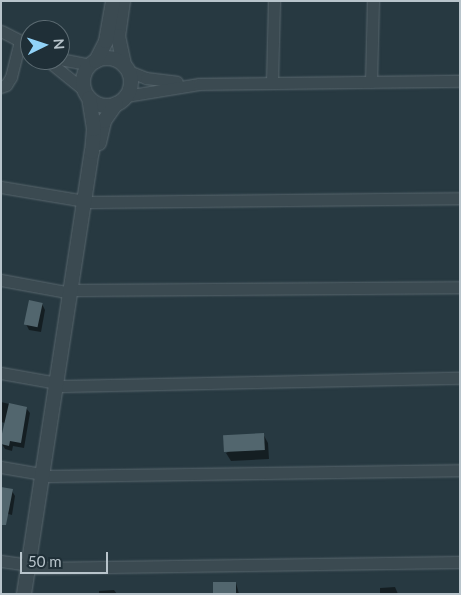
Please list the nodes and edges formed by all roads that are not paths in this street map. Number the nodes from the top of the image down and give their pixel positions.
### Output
1 (114, 1) edge
2 (123, 1) edge
3 (274, 1) edge
4 (374, 1) edge
5 (1, 31) edge
6 (20, 41) edge
7 (20, 59) edge
8 (70, 60) edge
9 (93, 63) junction
10 (126, 68) junction
11 (59, 70) edge
12 (460, 81) edge
13 (371, 82) junction
14 (199, 84) junction
15 (272, 84) junction
16 (1, 87) edge
17 (87, 94) junction
18 (121, 100) junction
19 (1, 187) edge
20 (460, 198) edge
21 (88, 202) junction
22 (1, 280) edge
23 (460, 287) edge
24 (74, 292) junction
25 (1, 373) edge
26 (460, 378) edge
27 (60, 384) junction
28 (1, 466) edge
29 (460, 470) edge
30 (46, 475) junction
31 (1, 560) edge
32 (460, 562) edge
33 (32, 567) junction
34 (24, 594) edge
35 (32, 594) edge

1 - 9 street
2 - 10 street
3 - 15 street
4 - 13 street
5 - 6 street
7 - 16 street
8 - 9 street
9 - 10 street
9 - 17 street
10 - 14 street
10 - 18 street
11 - 17 street
12 - 13 street
13 - 15 street
14 - 15 street
14 - 18 street
17 - 18 street
17 - 21 street
18 - 21 street
19 - 21 street
20 - 21 street
21 - 24 street
22 - 24 street
23 - 24 street
24 - 27 street
25 - 27 street
26 - 27 street
27 - 30 street
28 - 30 street
29 - 30 street
30 - 33 street
31 - 33 street
32 - 33 street
33 - 34 street
33 - 35 street

